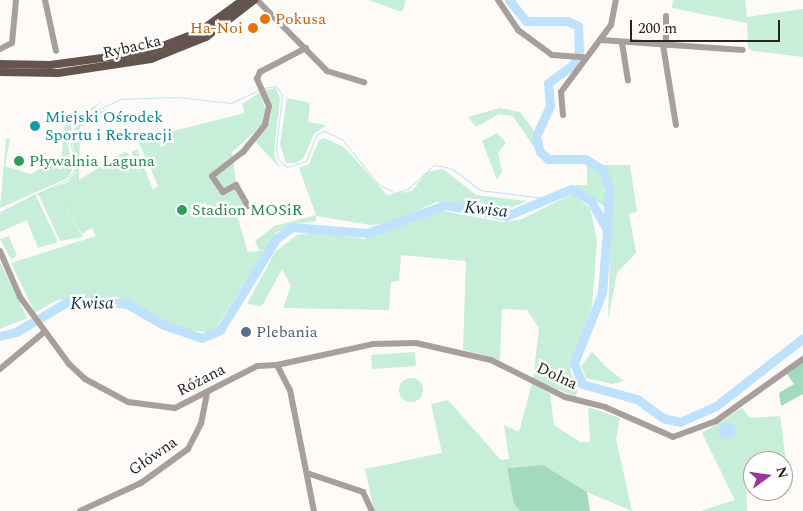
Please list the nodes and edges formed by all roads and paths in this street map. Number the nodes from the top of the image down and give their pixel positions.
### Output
1 (16, 0) edge
2 (45, 0) edge
3 (243, 0) edge
4 (256, 0) edge
5 (498, 0) edge
6 (616, 0) edge
7 (666, 16) dead end
8 (601, 40) junction
9 (622, 44) junction
10 (665, 45) junction
11 (306, 48) junction
12 (0, 49) edge
13 (743, 50) dead end
14 (56, 51) dead end
15 (579, 57) junction
16 (0, 64) edge
17 (0, 72) edge
18 (628, 81) dead end
19 (364, 82) dead end
20 (563, 115) dead end
21 (676, 125) dead end
22 (248, 206) dead end
23 (0, 250) edge
24 (41, 330) junction
25 (803, 360) edge
26 (277, 365) junction
27 (0, 369) edge
28 (207, 393) junction
29 (307, 473) junction
30 (80, 511) edge
31 (314, 511) edge
32 (372, 511) edge

1 - 12 street
2 - 14 street
3 - 16 main road, Rybacka
4 - 11 street
4 - 17 main road, Rybacka
5 - 15 street
6 - 8 street
7 - 10 street
8 - 9 street
8 - 15 street
9 - 10 street
9 - 18 street
10 - 13 street
10 - 21 street
11 - 19 street
11 - 22 street
15 - 20 street
23 - 24 street, Różana
24 - 27 street
24 - 28 street, Różana
25 - 26 street, Dolna
26 - 28 street, Różana
26 - 29 street
28 - 30 street, Główna
29 - 31 street
29 - 32 street

